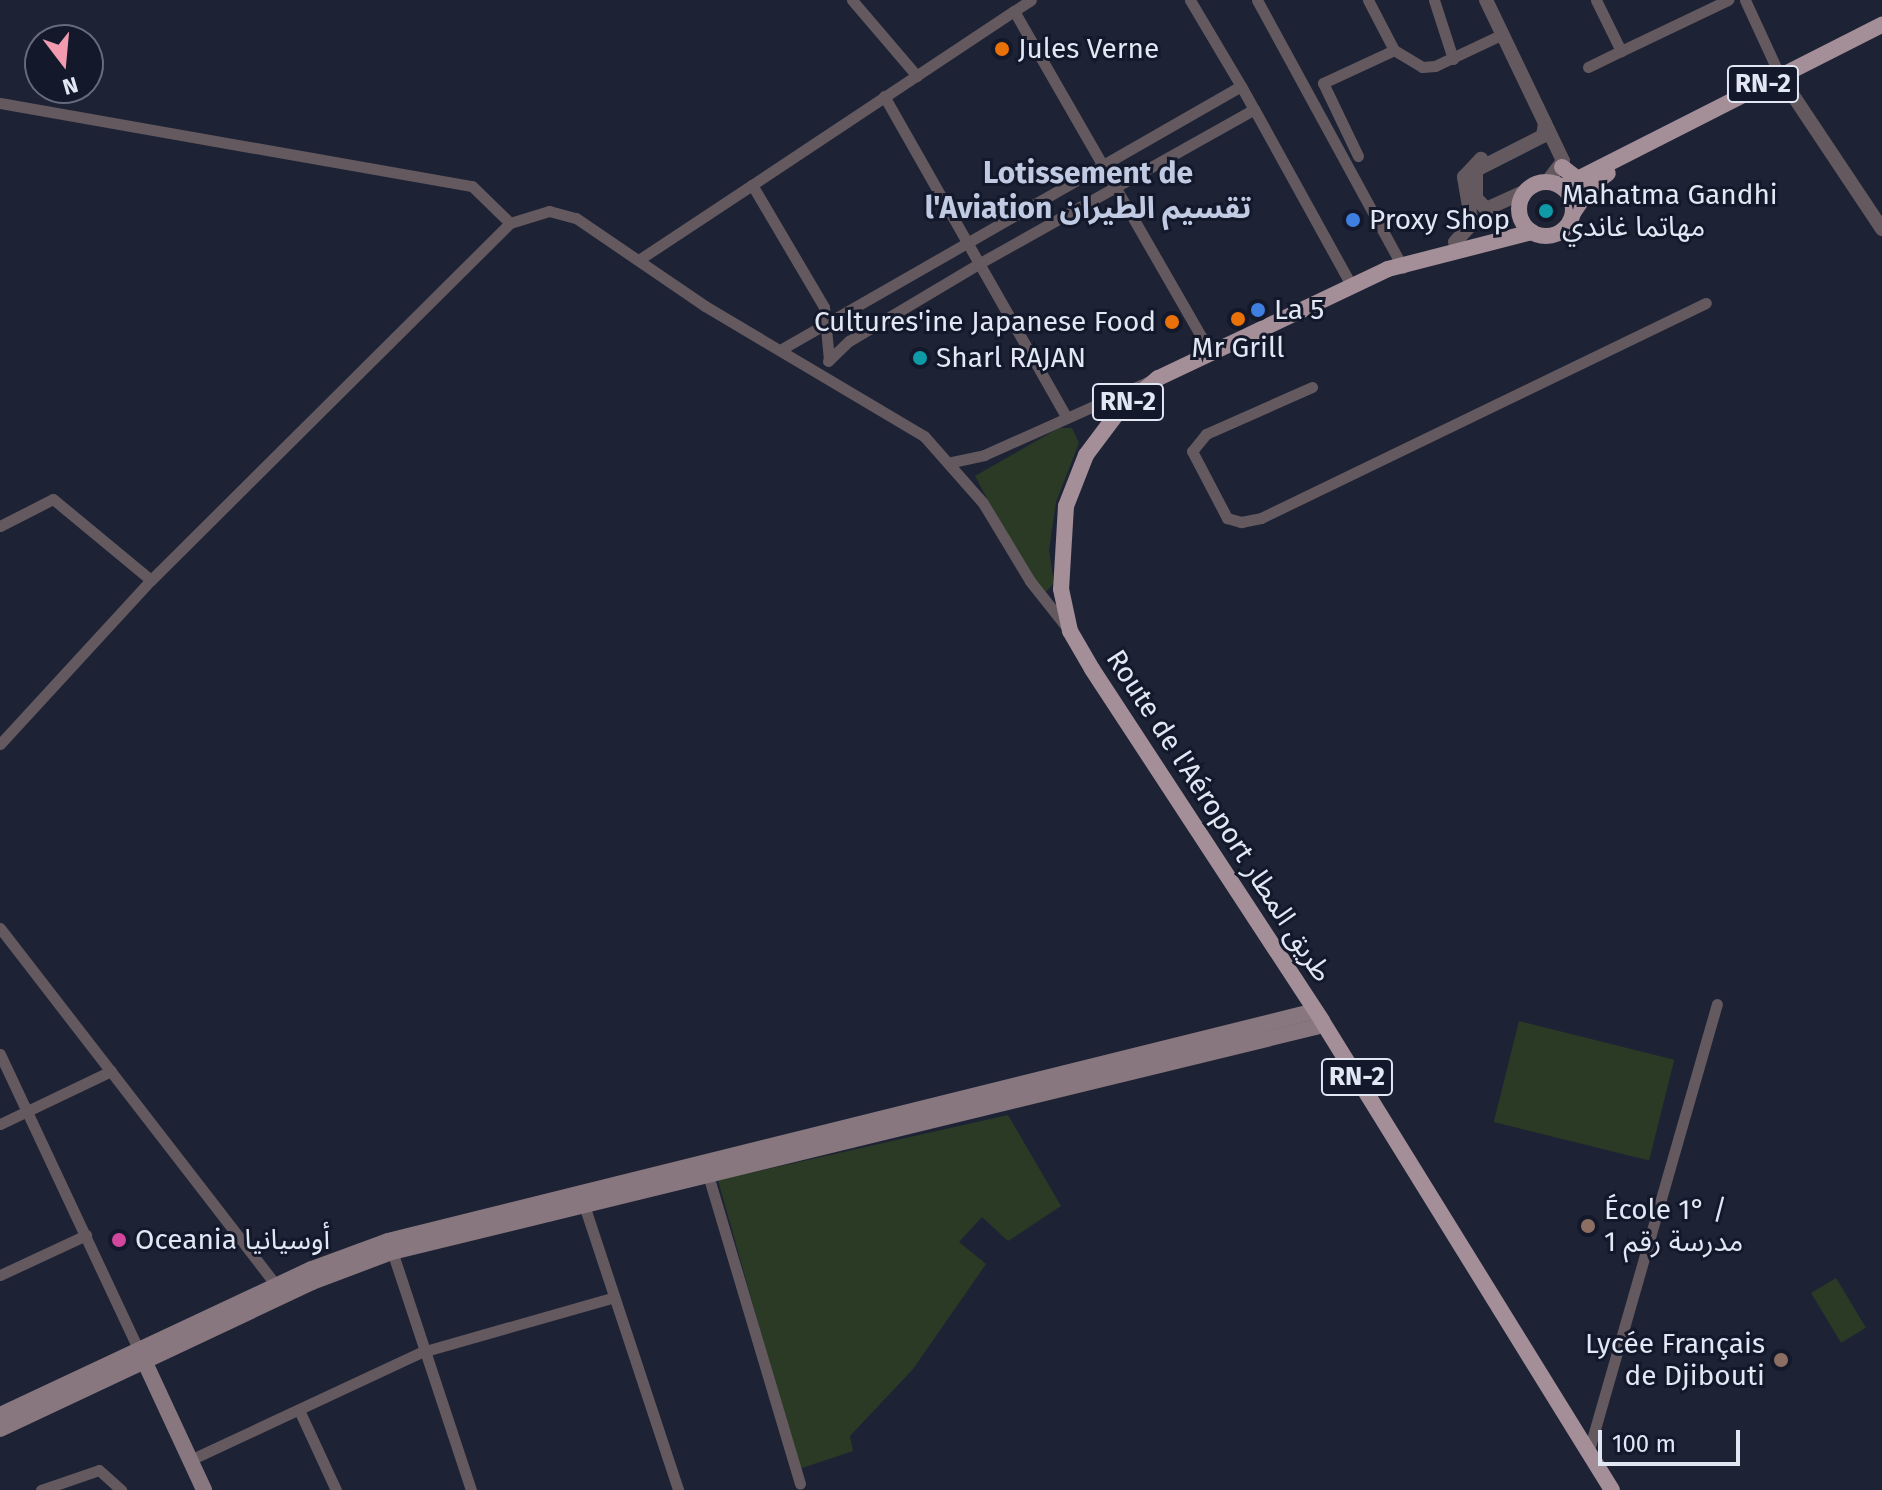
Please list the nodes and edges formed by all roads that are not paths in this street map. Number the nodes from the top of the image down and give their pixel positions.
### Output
1 (852, 0) edge
2 (1031, 0) edge
3 (1190, 0) edge
4 (1257, 0) edge
5 (1368, 0) edge
6 (1434, 0) edge
7 (1486, 0) edge
8 (1596, 0) edge
9 (1728, 0) edge
10 (1745, 0) edge
11 (1014, 11) junction
12 (1882, 25) edge
13 (1503, 34) junction
14 (1394, 50) junction
15 (1621, 51) junction
16 (1453, 59) junction
17 (1588, 67) dead end
18 (917, 76) junction
19 (1780, 76) junction
20 (1241, 86) junction
21 (884, 96) junction
22 (0, 103) edge
23 (1254, 109) junction
24 (1545, 123) junction
25 (1646, 145) junction
26 (1358, 156) dead end
27 (1106, 163) junction
28 (1562, 167) joint
29 (1563, 183) junction
30 (752, 185) junction
31 (1119, 187) junction
32 (1526, 191) junction
33 (1519, 212) junction
34 (1573, 213) junction
35 (1880, 221) edge
36 (510, 223) junction
37 (1532, 232) junction
38 (967, 242) junction
39 (1455, 242) junction
40 (640, 259) junction
41 (980, 263) junction
42 (1397, 265) junction
43 (1351, 285) junction
44 (1706, 303) dead end
45 (828, 321) junction
46 (780, 350) junction
47 (1210, 352) junction
48 (829, 360) junction
49 (824, 373) junction
50 (1158, 378) junction
51 (1312, 387) dead end
52 (1067, 418) junction
53 (952, 462) junction
54 (0, 526) edge
55 (151, 580) junction
56 (1070, 631) junction
57 (0, 744) edge
58 (0, 928) edge
59 (1717, 1004) dead end
60 (1320, 1018) junction
61 (0, 1054) edge
62 (111, 1071) junction
63 (992, 1098) junction
64 (28, 1111) junction
65 (0, 1124) edge
66 (708, 1175) junction
67 (582, 1199) junction
68 (86, 1235) junction
69 (390, 1246) junction
70 (0, 1275) edge
71 (276, 1285) junction
72 (612, 1298) junction
73 (422, 1352) junction
74 (142, 1357) junction
75 (58, 1396) junction
76 (299, 1410) junction
77 (0, 1415) edge
78 (0, 1429) edge
79 (1589, 1450) junction
80 (190, 1460) junction
81 (800, 1484) dead end
82 (41, 1490) edge
83 (121, 1490) edge
84 (204, 1490) edge
85 (336, 1490) edge
86 (471, 1490) edge
87 (678, 1490) edge
88 (1612, 1490) edge

1 - 18 street
2 - 11 street
3 - 20 street
4 - 42 street
5 - 14 street
6 - 16 street
7 - 13 street
8 - 15 street
9 - 15 street
10 - 19 street
11 - 18 street
11 - 27 street
12 - 19 main road, RN-2
13 - 16 street
13 - 24 street
14 - 16 street
14 - 26 street
15 - 17 street
18 - 21 street
19 - 25 main road, RN-2
19 - 35 street
20 - 23 street
20 - 27 street
21 - 30 street
21 - 38 street
22 - 36 street
23 - 31 street
23 - 43 street
24 - 28 street
24 - 32 street
24 - 39 street
25 - 29 main road, RN-2
25 - 34 main road, RN-2
27 - 31 street
27 - 38 street
28 - 29 main road
29 - 32 main road, RN-2
29 - 34 main road
30 - 40 street
30 - 45 street
31 - 41 street
31 - 47 street
32 - 33 main road
33 - 37 main road
33 - 39 main road, Route de l'Aéroport طريق المطار / RN-2
34 - 37 main road, RN-2
36 - 40 street
36 - 55 street
37 - 42 main road, Route de l'Aéroport طريق المطار / RN-2
38 - 41 street
38 - 45 street
39 - 42 main road, Route de l'Aéroport طريق المطار / RN-2
40 - 46 street
41 - 48 street
41 - 52 street
42 - 43 main road, Route de l'Aéroport طريق المطار / RN-2
43 - 47 main road, Route de l'Aéroport طريق المطار / RN-2
44 - 51 street
45 - 46 street
45 - 48 street
46 - 49 street
47 - 50 main road, Route de l'Aéroport طريق المطار / RN-2
48 - 49 street
49 - 53 street
50 - 52 street
50 - 56 main road, Route de l'Aéroport طريق المطار / RN-2
52 - 53 street
53 - 56 street
54 - 55 street
55 - 57 street
56 - 60 main road, Route de l'Aéroport طريق المطار / RN-2
58 - 62 street
59 - 79 street
60 - 63 main road
60 - 79 main road, Route de l'Aéroport طريق المطار / RN-2
61 - 64 street
62 - 64 street
62 - 71 street
63 - 66 main road
63 - 67 main road
64 - 65 street
64 - 68 street
66 - 67 main road
66 - 81 street
67 - 69 main road
67 - 72 street
68 - 70 street
68 - 74 street
69 - 71 main road
69 - 73 street
69 - 74 main road
71 - 74 main road
72 - 73 street
72 - 87 street
73 - 76 street
73 - 86 street
74 - 75 main road
74 - 80 main road
75 - 77 main road
75 - 78 main road
76 - 80 street
76 - 85 street
79 - 88 main road, Route de l'Aéroport طريق المطار / RN-2
80 - 84 main road
82 - 83 street

